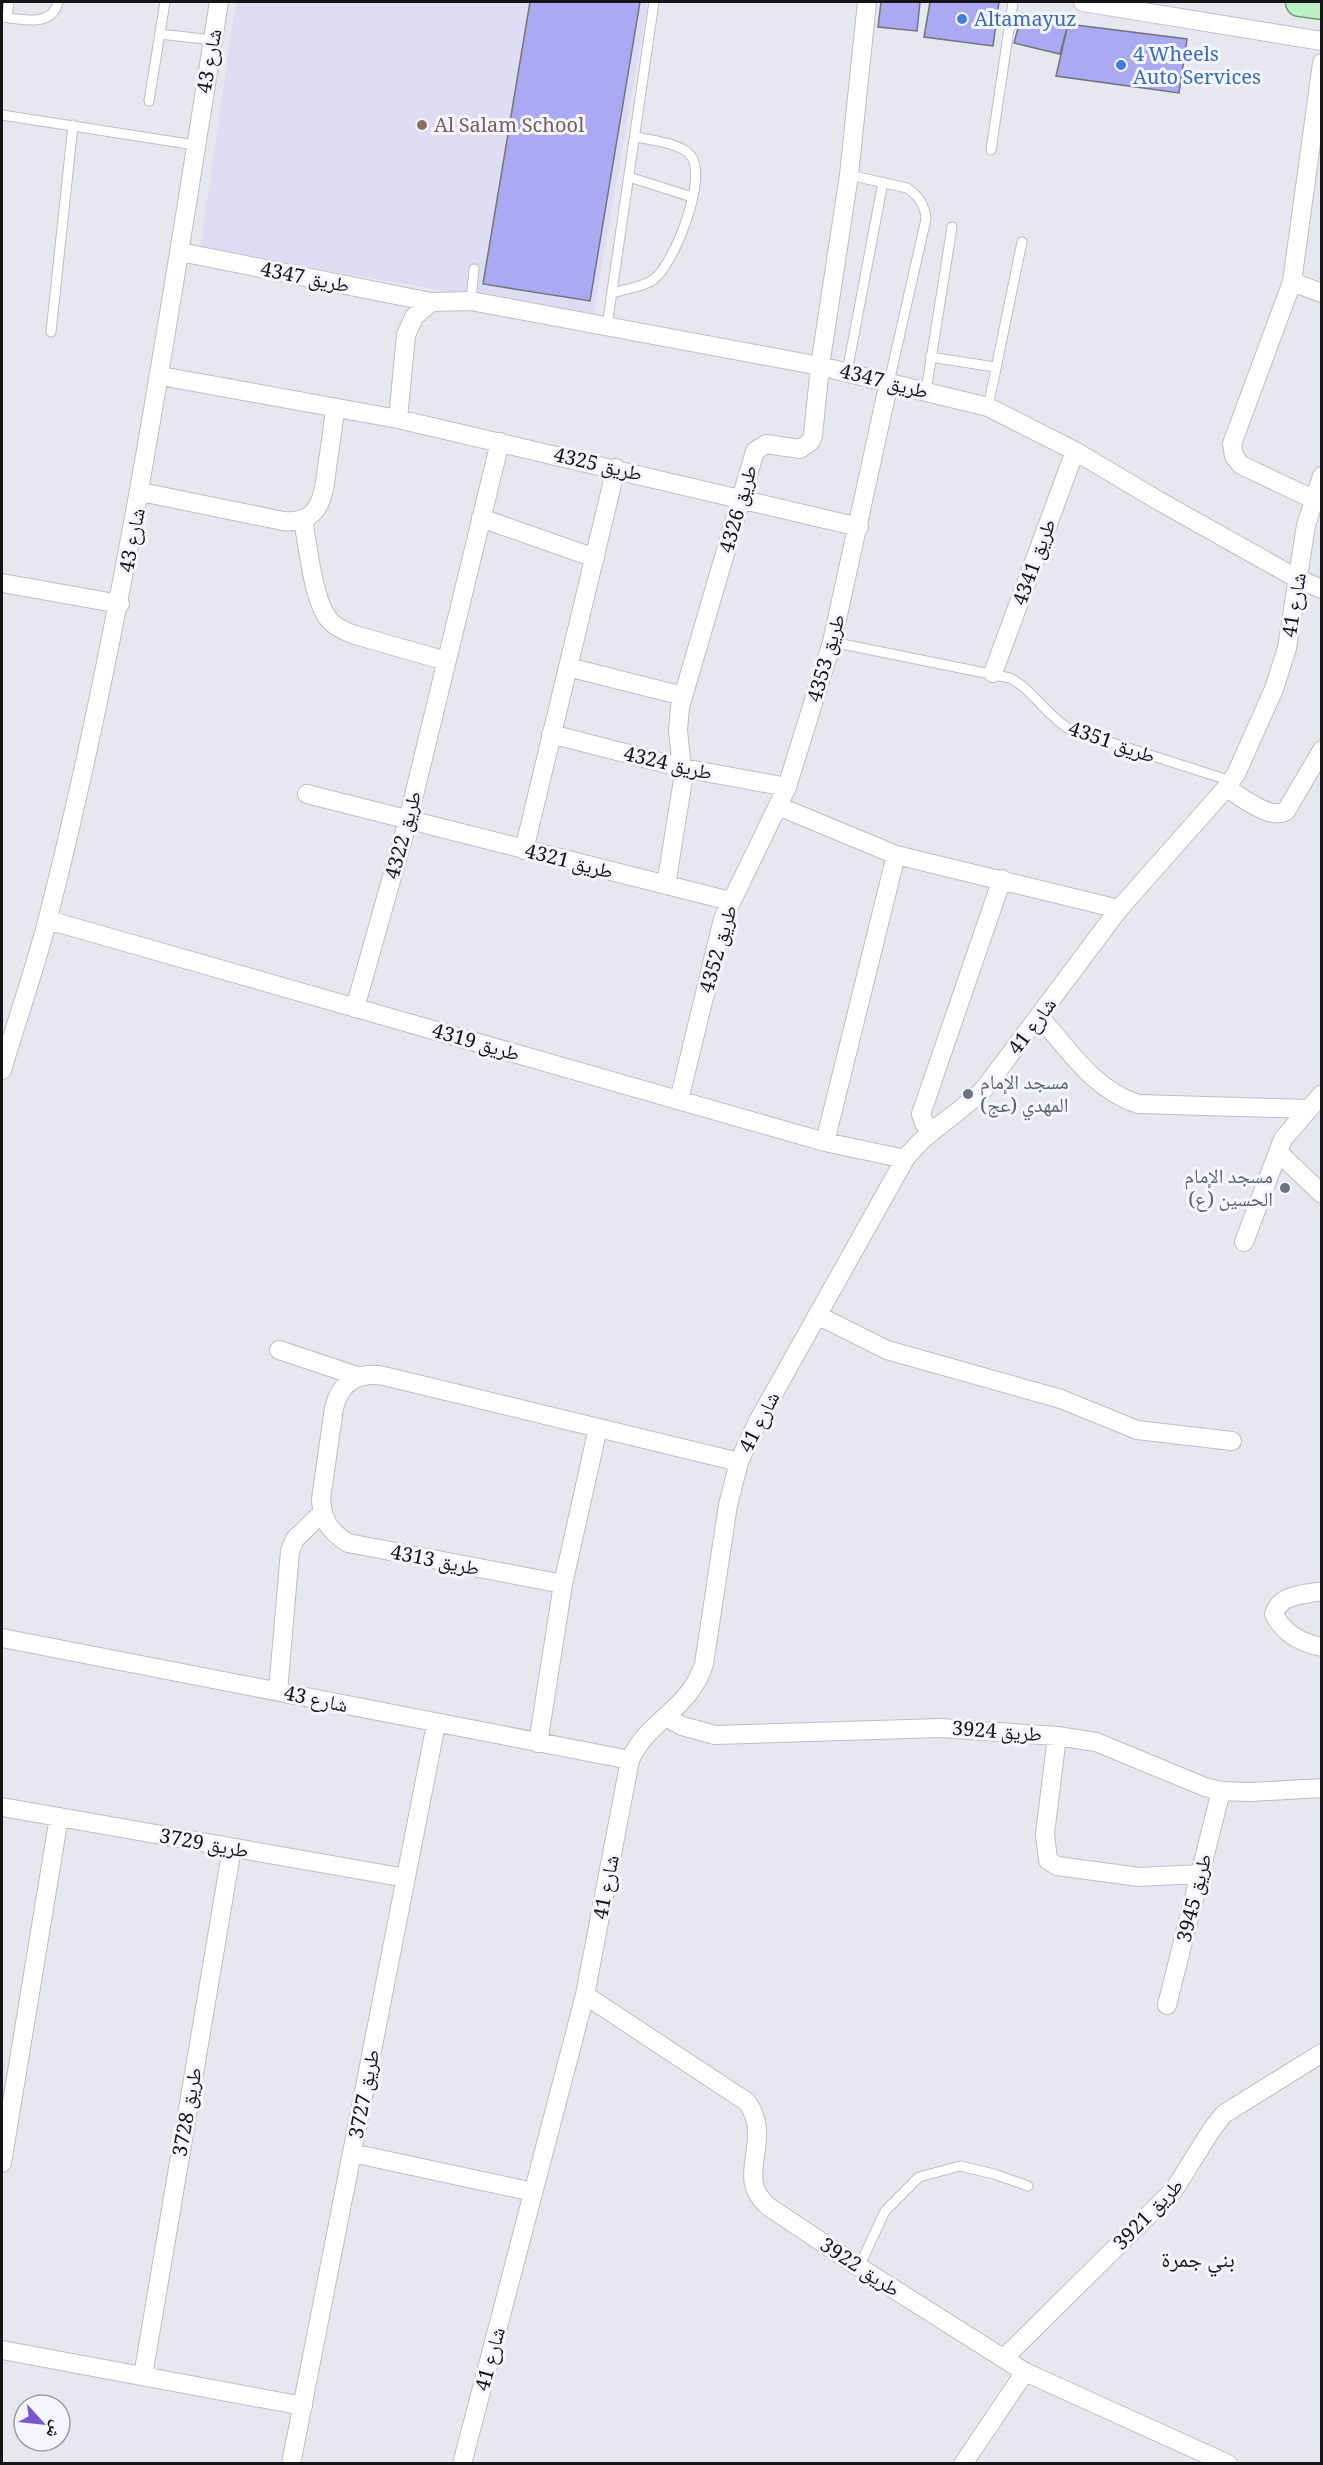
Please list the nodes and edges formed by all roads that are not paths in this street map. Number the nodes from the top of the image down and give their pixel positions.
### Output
1 (9, 2) edge
2 (58, 2) edge
3 (165, 2) edge
4 (219, 2) edge
5 (654, 2) edge
6 (867, 2) edge
7 (1013, 2) edge
8 (1083, 2) edge
9 (1300, 2) edge
10 (1322, 5) edge
11 (4, 17) edge
12 (160, 34) junction
13 (213, 40) junction
14 (1322, 41) edge
15 (1322, 63) edge
16 (149, 101) dead end
17 (2, 115) edge
18 (73, 125) junction
19 (635, 136) junction
20 (195, 145) junction
21 (991, 150) dead end
22 (849, 175) junction
23 (629, 177) junction
24 (883, 182) junction
25 (1303, 188) junction
26 (1322, 191) edge
27 (692, 197) junction
28 (952, 227) dead end
29 (1022, 242) dead end
30 (180, 252) junction
31 (474, 269) dead end
32 (1292, 282) junction
33 (613, 293) junction
34 (1322, 293) edge
35 (471, 301) junction
36 (430, 302) junction
37 (607, 326) junction
38 (51, 332) dead end
39 (930, 357) junction
40 (820, 366) junction
41 (995, 367) junction
42 (847, 372) junction
43 (161, 376) junction
44 (889, 382) junction
45 (926, 391) junction
46 (988, 407) junction
47 (335, 409) junction
48 (398, 420) junction
49 (500, 442) junction
50 (1075, 451) junction
51 (616, 468) junction
52 (1322, 476) edge
53 (141, 492) junction
54 (741, 498) junction
55 (1313, 499) junction
56 (481, 518) junction
57 (303, 520) junction
58 (859, 527) junction
59 (595, 558) junction
60 (1298, 579) junction
61 (2, 583) edge
62 (1322, 589) edge
63 (120, 604) junction
64 (832, 642) junction
65 (446, 661) junction
66 (568, 667) junction
67 (993, 673) junction
68 (683, 696) junction
69 (551, 734) junction
70 (1320, 759) edge
71 (683, 768) junction
72 (1229, 785) junction
73 (786, 787) junction
74 (308, 794) dead end
75 (778, 806) junction
76 (408, 820) junction
77 (525, 850) junction
78 (896, 855) junction
79 (1002, 879) junction
80 (666, 885) junction
81 (730, 901) junction
82 (1119, 909) junction
83 (48, 920) junction
84 (355, 1008) junction
85 (1039, 1016) junction
86 (2, 1070) edge
87 (1322, 1094) edge
88 (679, 1100) junction
89 (1309, 1109) junction
90 (932, 1129) junction
91 (825, 1142) junction
92 (1278, 1152) junction
93 (905, 1159) junction
94 (1322, 1194) edge
95 (1244, 1242) dead end
96 (817, 1315) junction
97 (279, 1350) dead end
98 (357, 1376) junction
99 (598, 1428) junction
100 (1232, 1441) dead end
101 (739, 1462) junction
102 (322, 1513) junction
103 (563, 1584) junction
104 (1322, 1592) edge
105 (2, 1638) edge
106 (1322, 1647) edge
107 (278, 1691) junction
108 (666, 1717) junction
109 (436, 1724) junction
110 (1057, 1736) junction
111 (538, 1743) junction
112 (630, 1760) junction
113 (1322, 1788) edge
114 (1221, 1791) junction
115 (2, 1807) edge
116 (59, 1817) junction
117 (232, 1848) junction
118 (1200, 1874) junction
119 (406, 1878) junction
120 (585, 1995) junction
121 (1167, 2005) dead end
122 (1322, 2053) edge
123 (352, 2153) junction
124 (2, 2163) edge
125 (1028, 2186) dead end
126 (533, 2192) junction
127 (859, 2267) junction
128 (2, 2350) edge
129 (1004, 2358) junction
130 (1025, 2372) junction
131 (143, 2376) junction
132 (303, 2406) junction
133 (291, 2463) edge
134 (462, 2463) edge
135 (963, 2463) edge
136 (1228, 2463) edge

1 - 11 lane
2 - 11 lane
3 - 12 lane
4 - 13 street, شارع 43
5 - 19 lane
6 - 22 street, طريق 4326
7 - 21 lane
8 - 14 street
9 - 10 main road
12 - 13 lane
12 - 16 lane
13 - 20 street, شارع 43
15 - 25 street
17 - 18 lane
18 - 20 lane
18 - 38 lane
19 - 23 lane
19 - 27 lane
20 - 30 street, شارع 43
22 - 24 lane
22 - 40 street, طريق 4326
23 - 27 lane
23 - 33 lane
24 - 42 lane
24 - 44 lane
25 - 26 street
25 - 32 street
27 - 33 lane
28 - 39 lane
29 - 41 lane
30 - 36 street, طريق 4347
30 - 43 street, شارع 43
31 - 35 lane
32 - 34 street
32 - 55 street
33 - 37 lane
35 - 36 street, طريق 4347
35 - 37 street, طريق 4347
36 - 48 street
37 - 40 street, طريق 4347
39 - 41 lane
39 - 45 lane
40 - 42 street, طريق 4347
40 - 54 street, طريق 4326
41 - 46 lane
42 - 44 street, طريق 4347
43 - 47 street, طريق 4325
43 - 53 street, شارع 43
44 - 45 street, طريق 4347
44 - 58 street, طريق 4353
45 - 46 street, طريق 4347
46 - 50 street, طريق 4347
47 - 48 street, طريق 4325
47 - 57 street
48 - 49 street, طريق 4325
49 - 51 street, طريق 4325
49 - 56 street, طريق 4322
50 - 60 street, طريق 4347
50 - 67 street, طريق 4341
51 - 54 street, طريق 4325
51 - 59 street
52 - 55 street, شارع 41
53 - 57 street
53 - 63 street, شارع 43
54 - 58 street, طريق 4325
54 - 68 street, طريق 4326
55 - 60 street, شارع 41
56 - 59 street
56 - 65 street, طريق 4322
57 - 65 street
58 - 64 street, طريق 4353
59 - 66 street
60 - 62 street, طريق 4347
60 - 72 street, شارع 41
61 - 63 street
63 - 83 street, شارع 43
64 - 67 lane, طريق 4351
64 - 73 street, طريق 4353
65 - 76 street, طريق 4322
66 - 68 street
66 - 69 street
67 - 72 lane, طريق 4351
68 - 71 street, طريق 4326
69 - 71 street, طريق 4324
69 - 77 street
70 - 72 street
71 - 73 street, طريق 4324
71 - 80 street, طريق 4326
72 - 82 street, شارع 41
73 - 75 street, طريق 4353
74 - 76 street, طريق 4321
75 - 78 street
75 - 81 street, طريق 4352
76 - 77 street, طريق 4321
76 - 84 street, طريق 4322
77 - 80 street, طريق 4321
78 - 79 street
78 - 91 street
79 - 82 street
79 - 90 street
80 - 81 street, طريق 4321
81 - 88 street, طريق 4352
82 - 85 street, شارع 41
83 - 84 street, طريق 4319
83 - 86 street, شارع 43
84 - 88 street, طريق 4319
85 - 89 street
85 - 90 street, شارع 41
87 - 89 street
88 - 91 street, طريق 4319
89 - 92 street
90 - 93 street, شارع 41
91 - 93 street, طريق 4319
92 - 94 street
92 - 95 street
93 - 96 street, شارع 41
96 - 100 street
96 - 101 street, شارع 41
97 - 98 street
98 - 99 street
98 - 102 street
99 - 101 street
99 - 103 street
101 - 108 street, شارع 41
102 - 103 street, طريق 4313
102 - 107 street
103 - 111 street
104 - 106 street
105 - 107 street, شارع 43
107 - 109 street, شارع 43
108 - 110 street, طريق 3924
108 - 112 street, شارع 41
109 - 111 street, شارع 43
109 - 119 street, طريق 3727
110 - 114 street, طريق 3924
110 - 118 street
111 - 112 street, شارع 43
112 - 120 street, شارع 41
113 - 114 street, طريق 3924
114 - 118 street, طريق 3945
115 - 116 street, طريق 3729
116 - 117 street, طريق 3729
116 - 124 street
117 - 119 street, طريق 3729
117 - 131 street, طريق 3728
118 - 121 street, طريق 3945
119 - 123 street, طريق 3727
120 - 126 street, شارع 41
120 - 127 street, طريق 3922
122 - 129 street, طريق 3921
123 - 126 street
123 - 132 street, طريق 3727
125 - 127 lane
126 - 134 street, شارع 41
127 - 129 street, طريق 3922
128 - 131 street
129 - 130 street, طريق 3922
130 - 135 street
130 - 136 street, طريق 3922
131 - 132 street
132 - 133 street, طريق 3727

